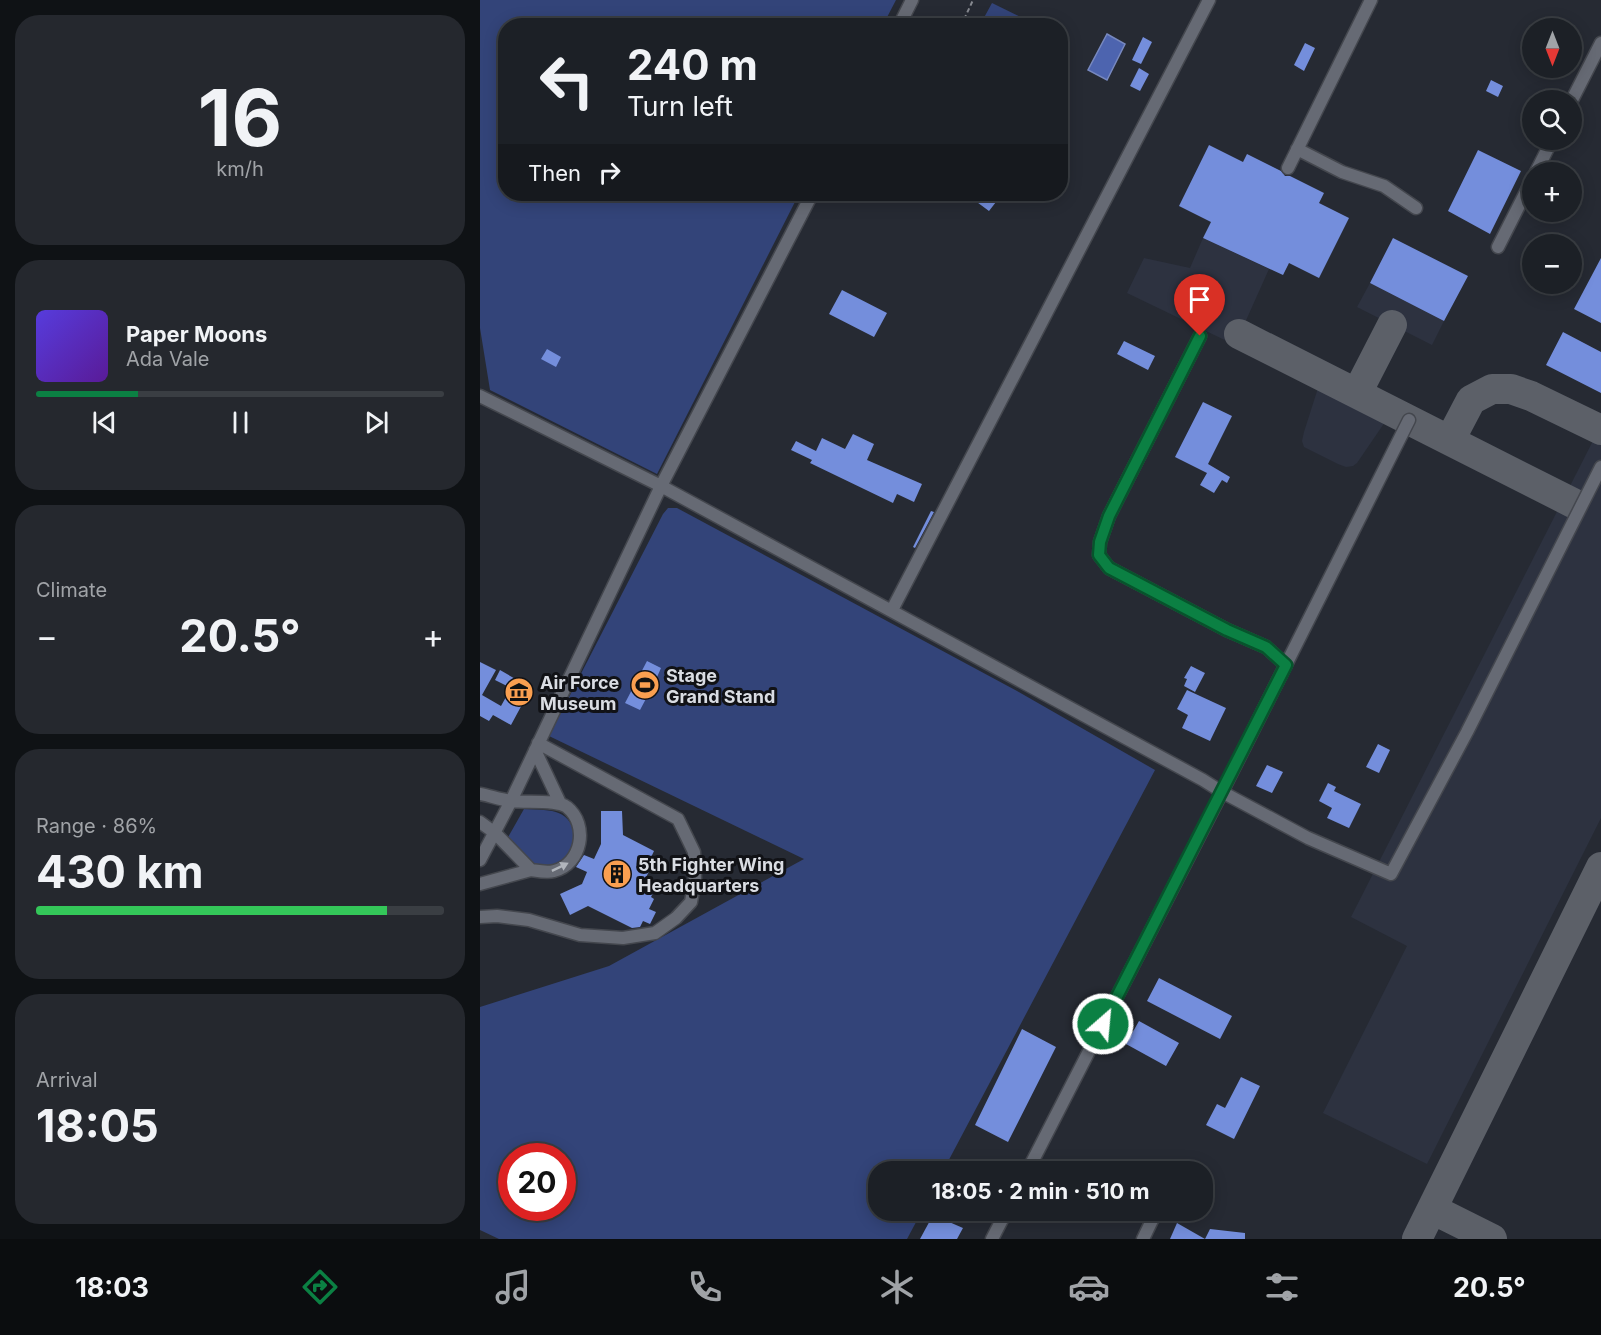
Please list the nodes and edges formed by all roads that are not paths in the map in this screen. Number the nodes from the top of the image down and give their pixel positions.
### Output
1 (912, 0) edge
2 (1209, 0) edge
3 (1371, 0) edge
4 (903, 18) edge
5 (1601, 43) edge
6 (1577, 90) edge
7 (1297, 149) junction
8 (1288, 168) dead end
9 (1522, 200) edge
10 (808, 201) edge
11 (1416, 207) dead end
12 (1498, 247) dead end
13 (1200, 336) dead end
14 (480, 396) edge
15 (1409, 420) dead end
16 (1601, 468) edge
17 (662, 486) junction
18 (892, 610) junction
19 (1286, 665) junction
20 (536, 746) junction
21 (1221, 792) junction
22 (480, 794) edge
23 (511, 801) junction
24 (560, 803) junction
25 (480, 822) edge
26 (495, 833) junction
27 (480, 861) edge
28 (531, 870) junction
29 (480, 884) edge
30 (480, 917) edge
31 (1033, 1161) edge
32 (1002, 1221) edge
33 (1151, 1221) edge
34 (993, 1239) edge
35 (1143, 1239) edge

1 - 4 lane
2 - 18 lane
3 - 7 lane
5 - 6 lane
7 - 8 lane
7 - 11 lane
9 - 12 lane
10 - 17 lane
13 - 19 lane
14 - 17 lane
15 - 19 lane
16 - 21 lane
17 - 18 lane
17 - 20 lane
18 - 21 lane
19 - 21 lane
20 - 23 lane
20 - 24 lane
20 - 30 lane
21 - 31 lane
22 - 23 lane
23 - 24 lane
23 - 26 lane
28 -> 24 lane
25 - 26 lane
26 - 27 lane
26 - 28 lane
28 - 29 lane
32 - 34 lane
33 - 35 lane

